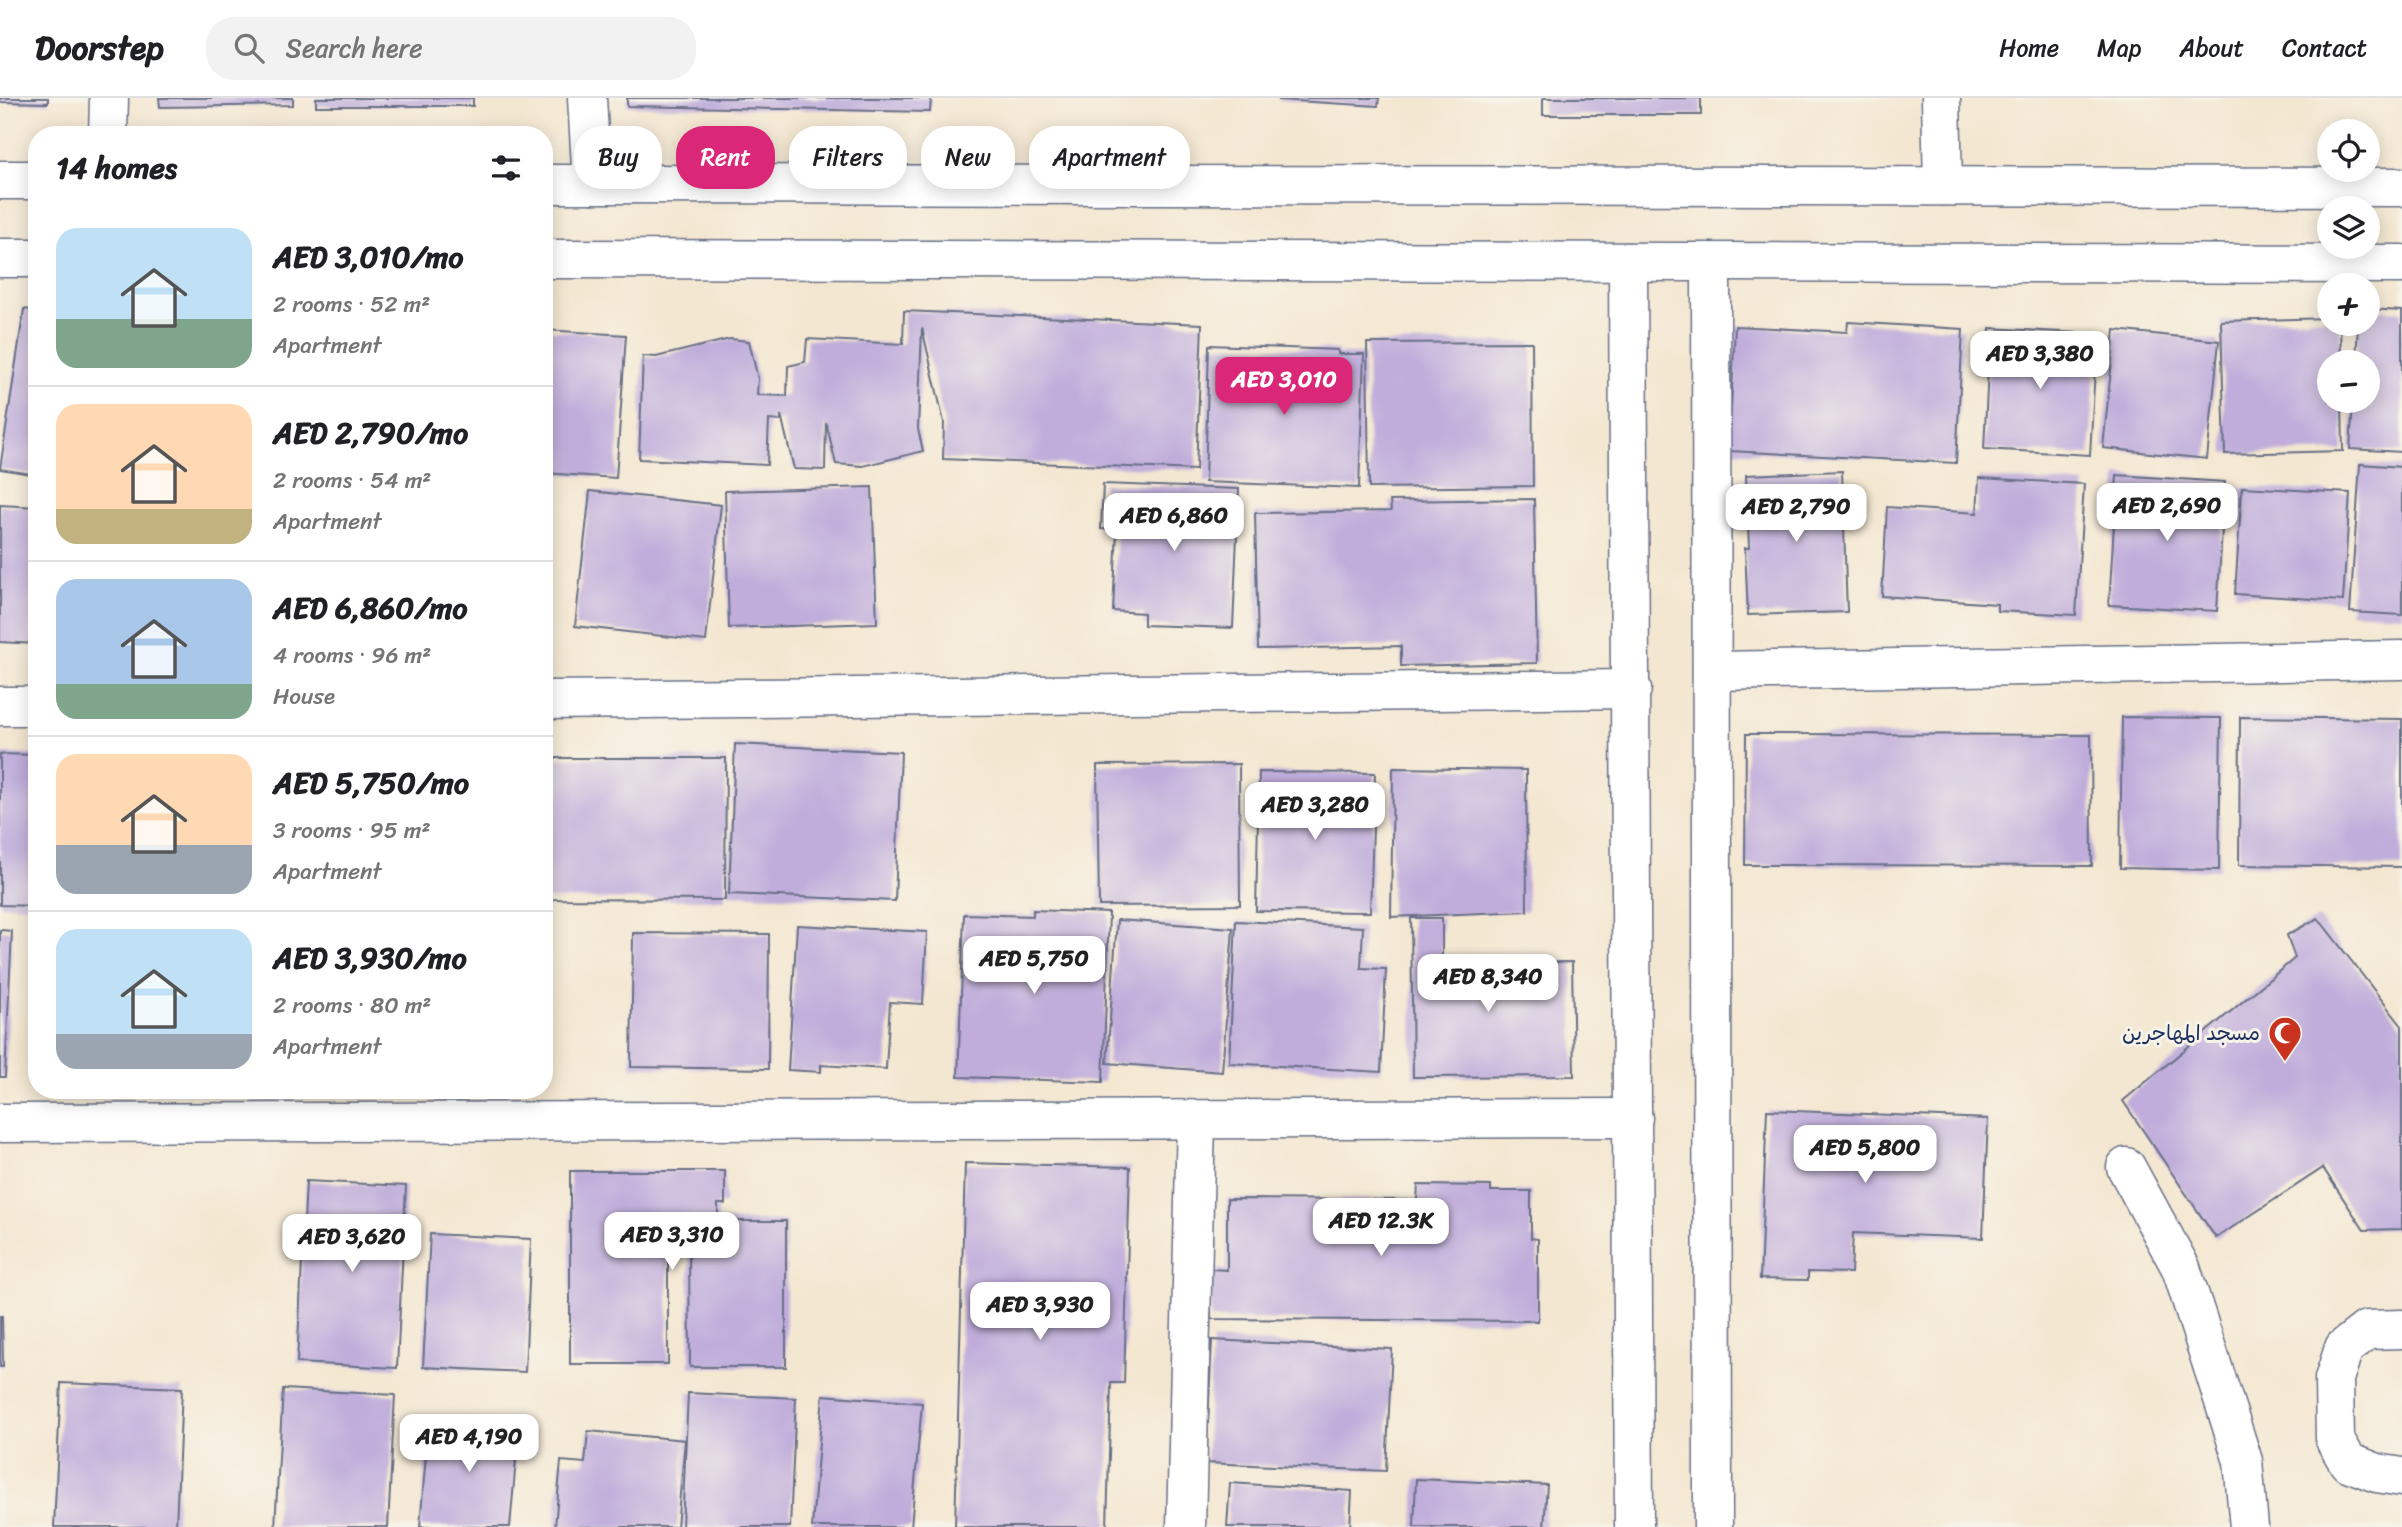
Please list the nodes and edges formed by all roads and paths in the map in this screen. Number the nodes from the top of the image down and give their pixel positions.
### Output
1 (109, 98) edge
2 (587, 98) edge
3 (1941, 98) edge
4 (108, 126) edge
5 (589, 126) edge
6 (0, 180) edge
7 (28, 180) edge
8 (553, 184) edge
9 (574, 184) edge
10 (662, 184) edge
11 (1943, 186) junction
12 (2402, 187) edge
13 (0, 258) edge
14 (28, 258) edge
15 (553, 259) edge
16 (1628, 262) junction
17 (1711, 262) junction
18 (2402, 264) edge
19 (2402, 660) edge
20 (1712, 671) junction
21 (1632, 689) junction
22 (553, 701) edge
23 (0, 706) edge
24 (28, 706) edge
25 (1633, 1118) junction
26 (1196, 1120) junction
27 (0, 1123) edge
28 (2126, 1167) dead end
29 (2402, 1329) edge
30 (2402, 1477) edge
31 (1185, 1527) edge
32 (1634, 1527) edge
33 (1713, 1527) edge
34 (2249, 1527) edge

1 - 4 street
2 - 5 street
3 - 11 street
6 - 7 street
8 - 9 street
10 - 11 street
11 - 12 street
13 - 14 street
15 - 16 street
16 - 17 street
16 - 21 street
17 - 18 street
17 - 20 street
19 - 20 street
20 - 33 street
21 - 22 street
21 - 25 street
23 - 24 street
25 - 26 street
25 - 32 street
26 - 27 street
26 - 31 street
28 - 34 street
29 - 30 street

